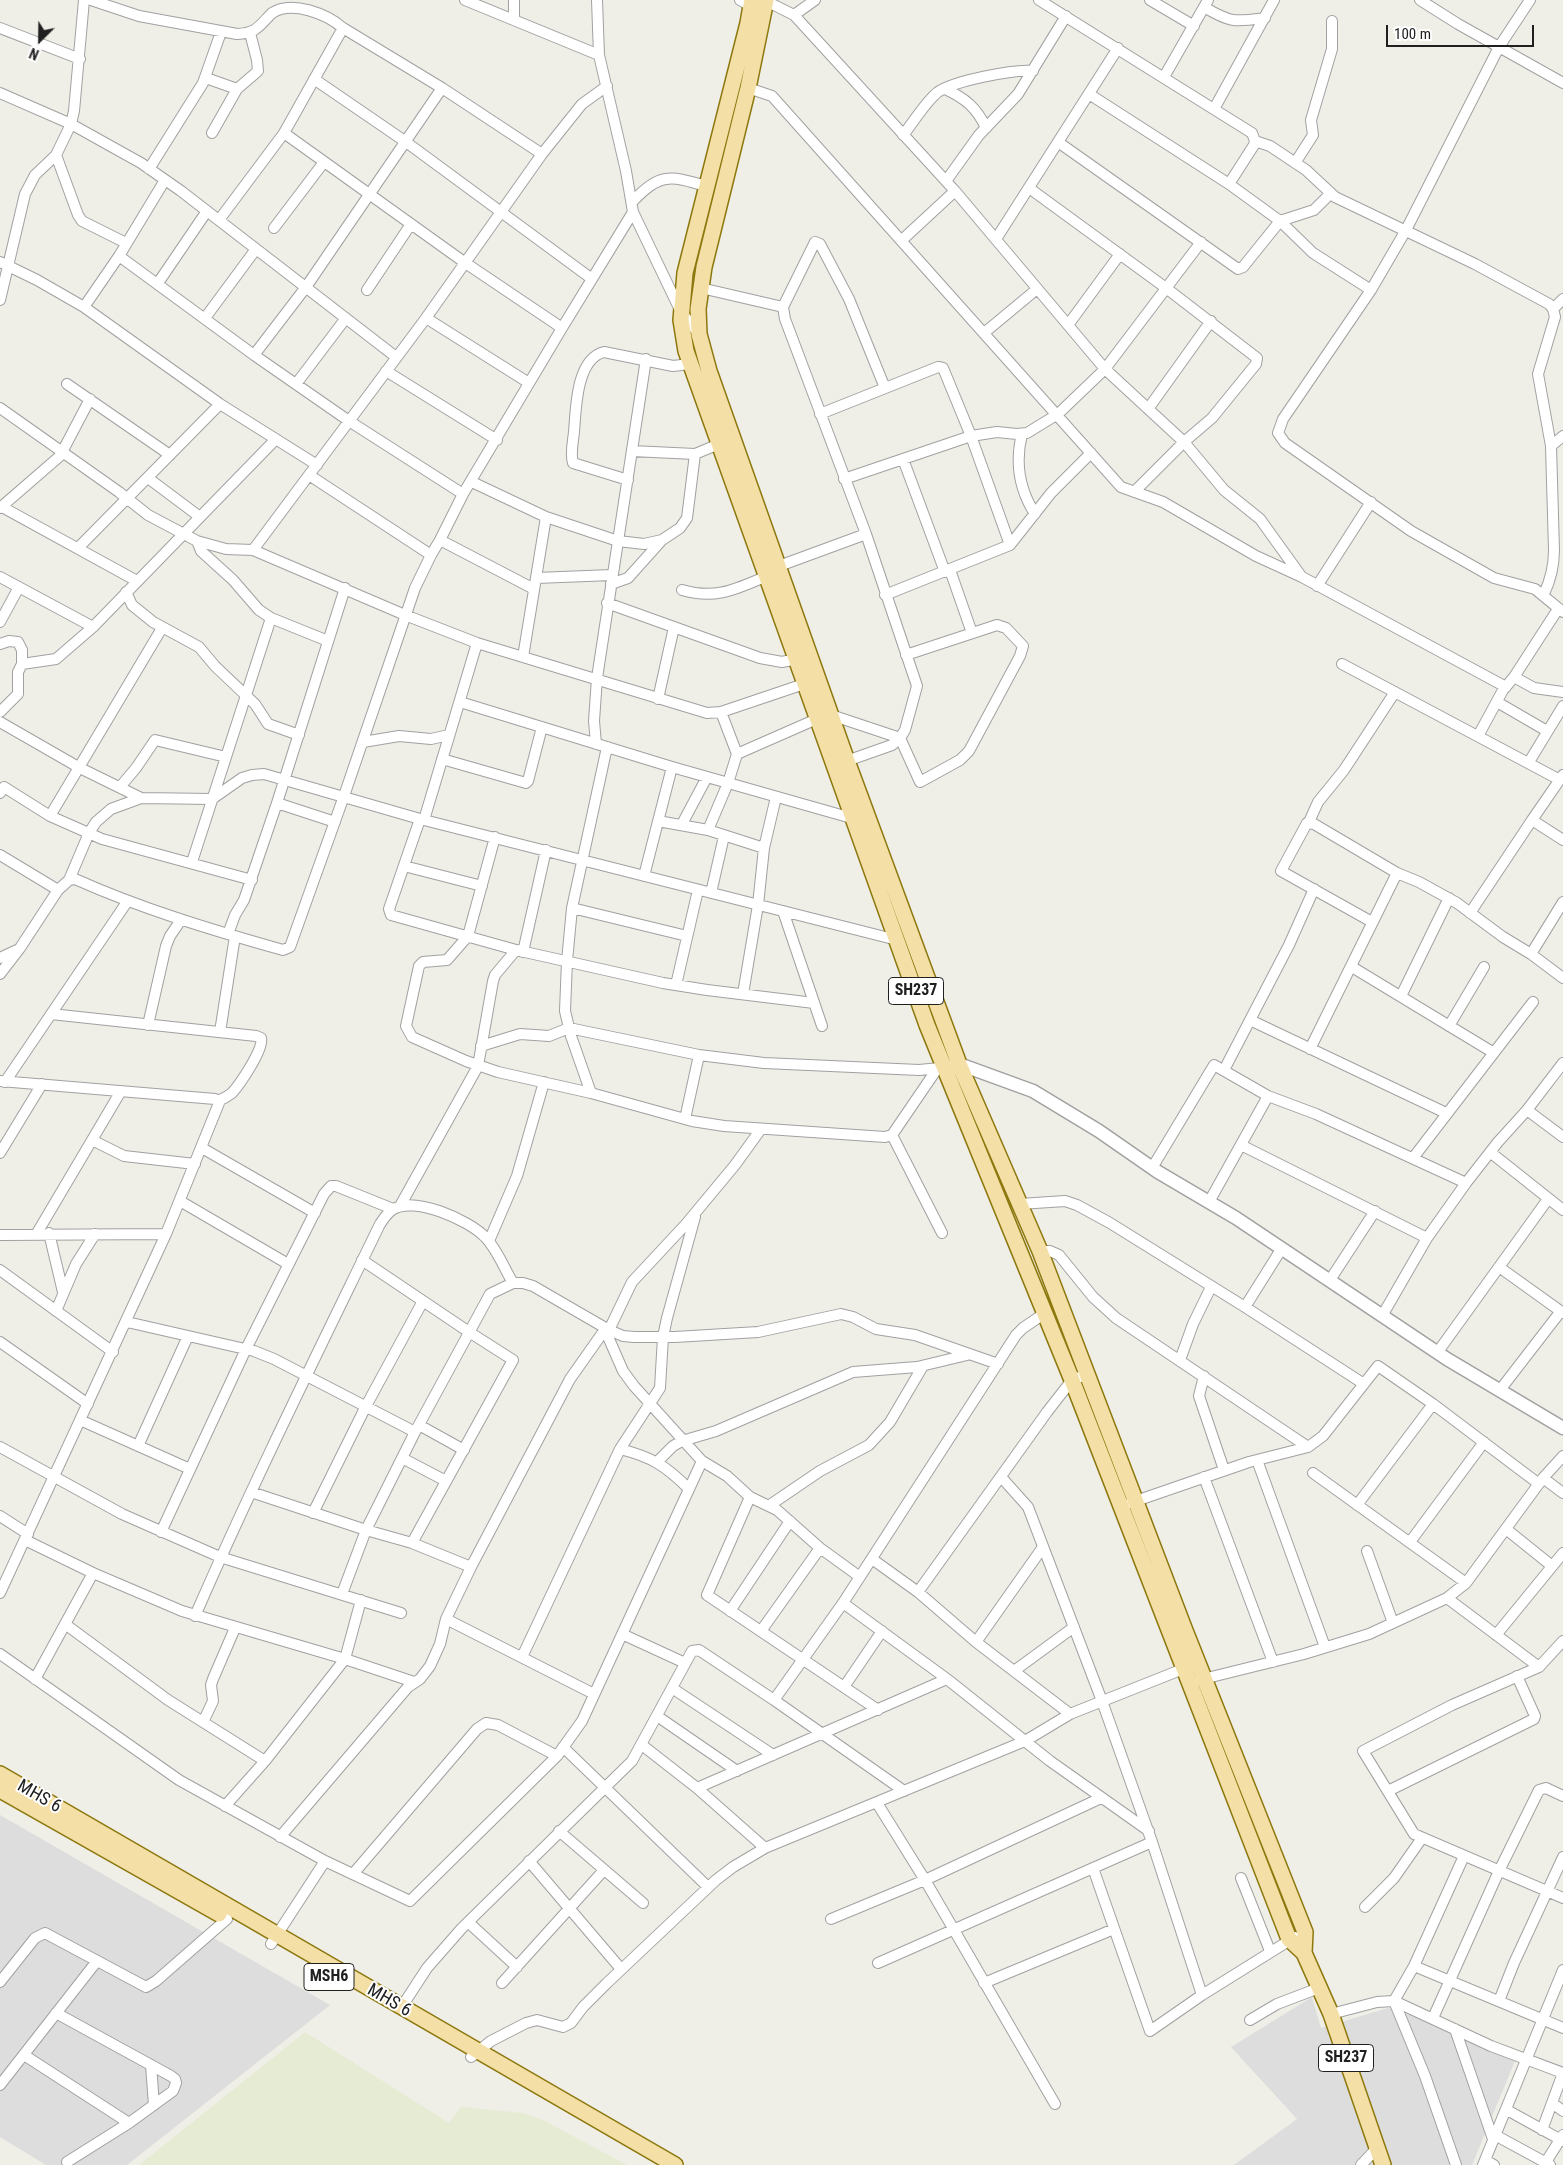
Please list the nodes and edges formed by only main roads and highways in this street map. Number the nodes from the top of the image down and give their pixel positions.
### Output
1 (766, 0) edge
2 (747, 2) edge
3 (812, 681) junction
4 (842, 763) junction
5 (947, 1067) junction
6 (1192, 1665) junction
7 (1198, 1680) junction
8 (0, 1774) edge
9 (0, 1790) edge
10 (274, 1940) junction
11 (1304, 1953) junction
12 (474, 2054) junction
13 (1379, 2159) edge
14 (658, 2165) edge
15 (674, 2165) edge

1 - 3 main road, SH237
2 - 3 main road, SH237
3 - 4 main road, SH237
4 - 5 main road, SH237
4 - 5 main road, SH237
5 - 6 main road, SH237
5 - 6 main road, SH237
6 - 7 main road, SH237
7 - 11 main road, SH237
7 - 11 main road, SH237
8 - 10 main road, MHS 6
9 - 10 main road, MSH6
10 - 12 main road, MSH6
10 - 12 main road, MHS 6
11 - 13 main road, SH237
12 - 14 main road, MSH6
12 - 15 main road, MHS 6

